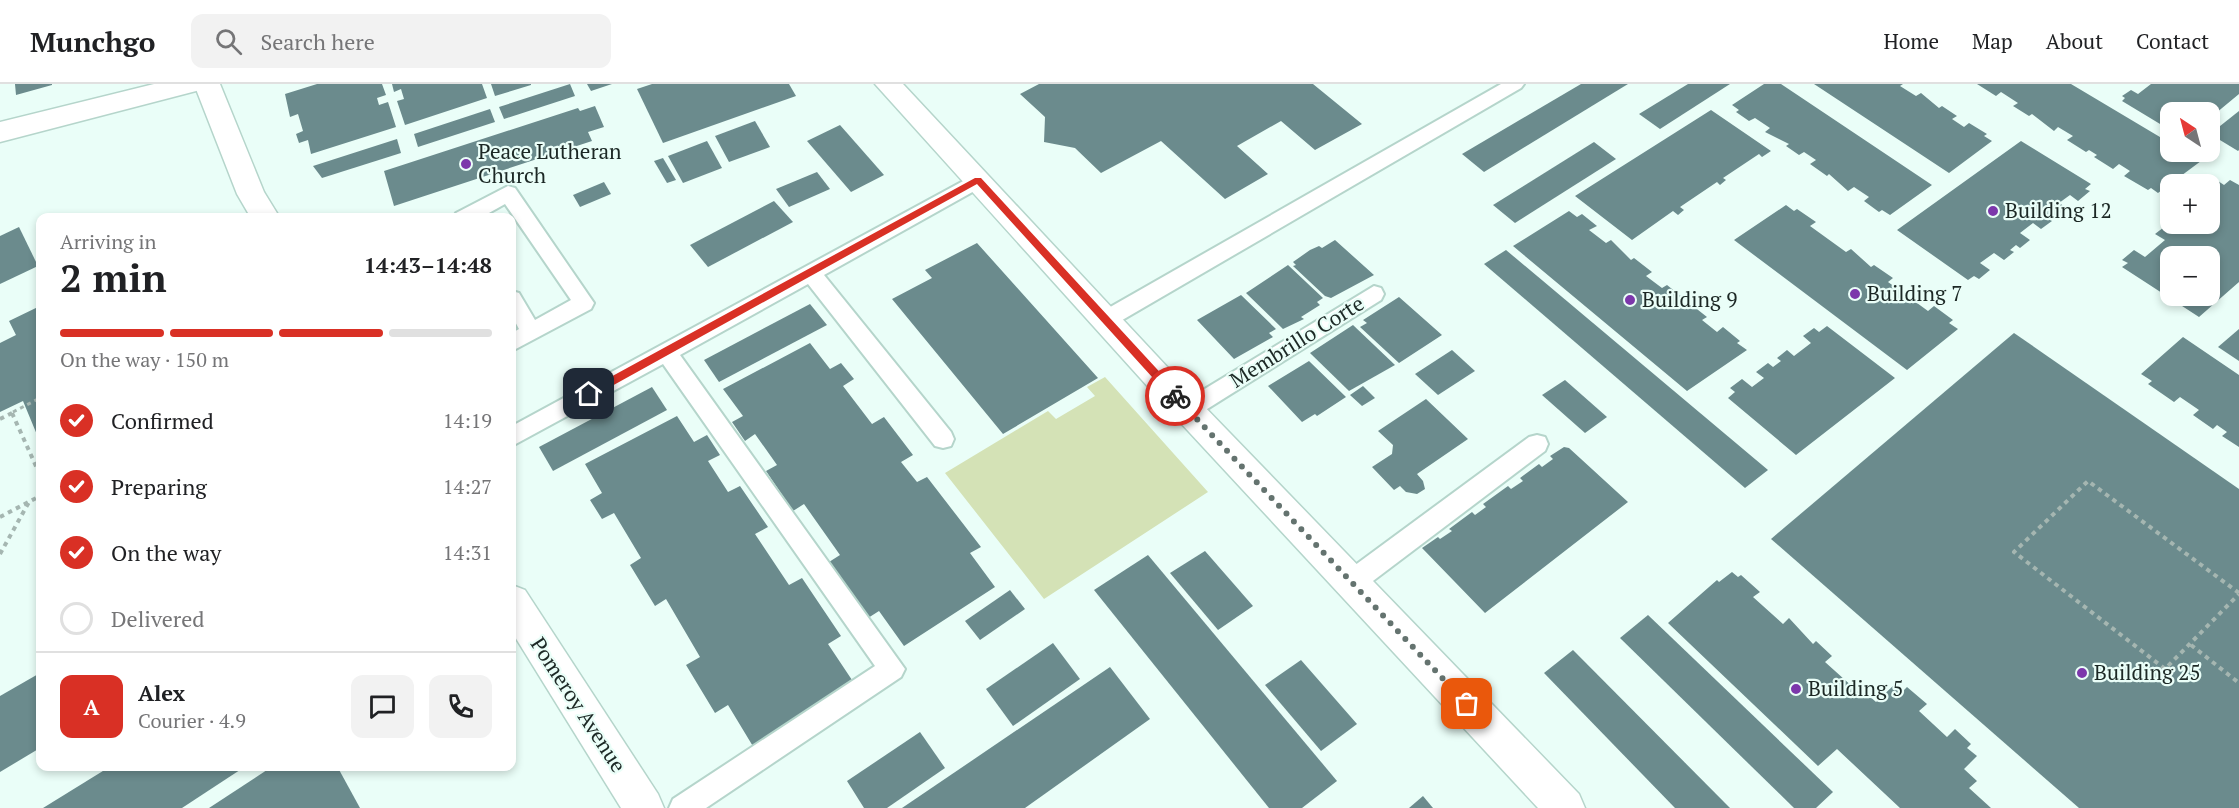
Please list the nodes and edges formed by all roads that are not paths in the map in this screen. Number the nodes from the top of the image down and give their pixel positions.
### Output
1 (190, 84) edge
2 (207, 84) edge
3 (888, 84) edge
4 (1515, 84) edge
5 (0, 132) edge
6 (978, 180) junction
7 (263, 213) edge
8 (472, 213) edge
9 (810, 272) junction
10 (1374, 294) dead end
11 (516, 306) edge
12 (1105, 320) junction
13 (531, 332) junction
14 (516, 341) edge
15 (666, 352) junction
16 (1188, 410) junction
17 (516, 434) edge
18 (943, 439) dead end
19 (1537, 444) dead end
20 (1352, 582) junction
21 (516, 607) edge
22 (644, 808) edge
23 (682, 808) edge
24 (1565, 808) edge

1 - 5 street
2 - 7 street
3 - 6 street
4 - 12 lane
6 - 9 lane
6 - 12 street
8 - 13 lane
9 - 15 lane
9 - 18 lane
10 - 16 lane, Membrillo Corte
11 - 13 lane
12 - 16 street
13 - 14 lane
15 - 17 lane
15 - 23 lane
16 - 20 street
19 - 20 lane
20 - 24 street
21 - 22 street, Pomeroy Avenue

